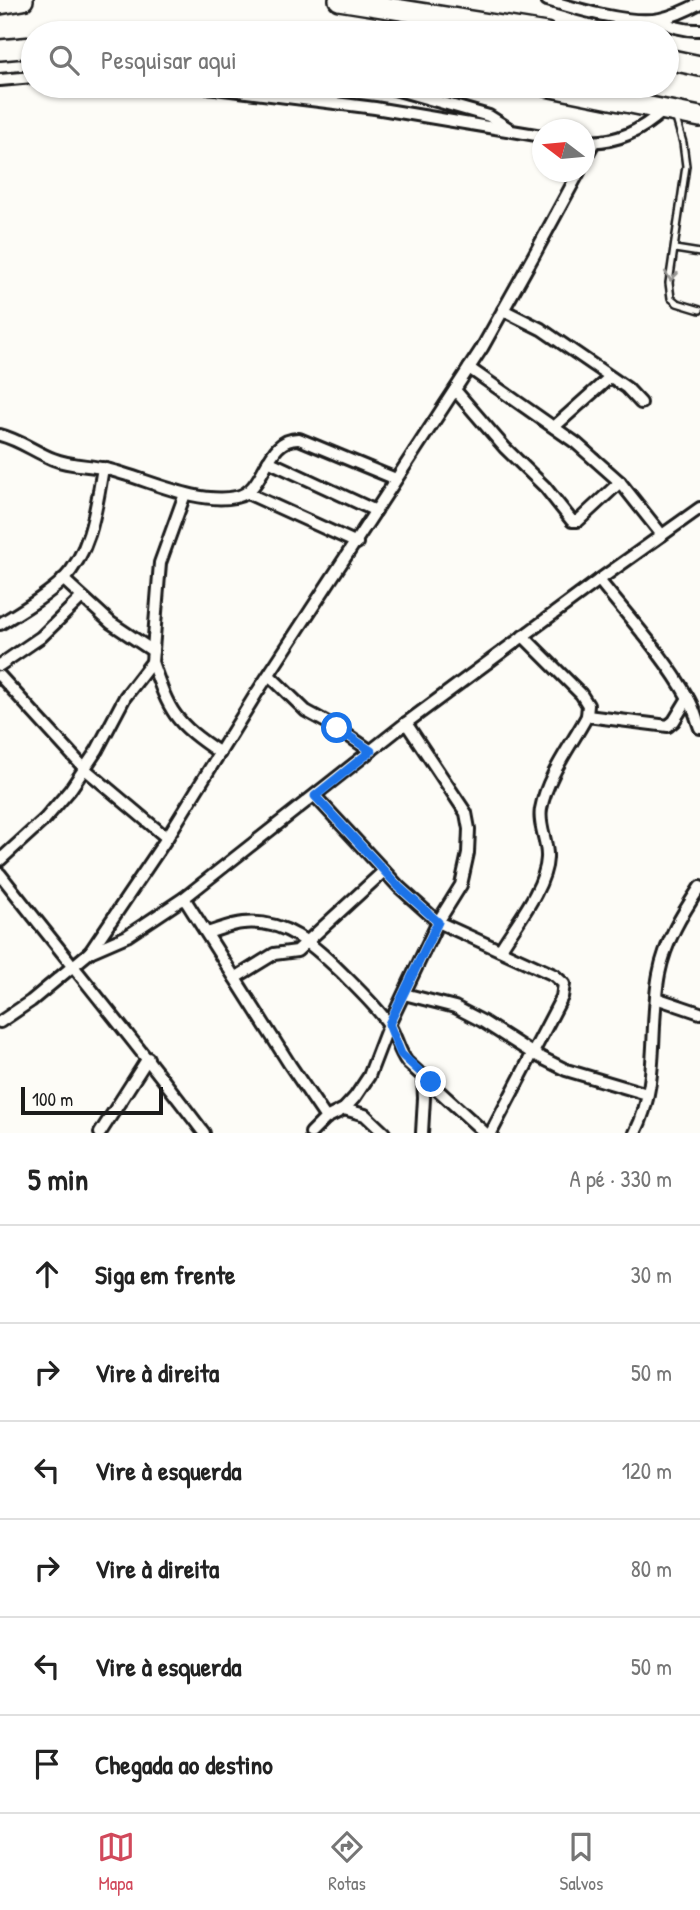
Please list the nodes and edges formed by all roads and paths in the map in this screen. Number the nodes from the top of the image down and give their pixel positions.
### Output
1 (23, 0) edge
2 (339, 0) edge
3 (547, 0) edge
4 (700, 3) edge
5 (0, 4) edge
6 (657, 20) junction
7 (471, 21) edge
8 (660, 21) edge
9 (679, 27) edge
10 (700, 30) edge
11 (21, 48) edge
12 (0, 50) edge
13 (679, 62) edge
14 (700, 66) edge
15 (21, 78) edge
16 (0, 80) edge
17 (305, 98) edge
18 (426, 98) edge
19 (605, 98) edge
20 (669, 111) junction
21 (700, 117) edge
22 (514, 131) junction
23 (532, 134) edge
24 (595, 141) edge
25 (573, 182) edge
26 (675, 249) junction
27 (700, 253) edge
28 (503, 310) junction
29 (700, 310) edge
30 (469, 368) junction
31 (610, 377) junction
32 (455, 390) junction
33 (641, 402) dead end
34 (554, 427) junction
35 (0, 435) edge
36 (268, 461) junction
37 (103, 468) junction
38 (396, 480) junction
39 (620, 482) junction
40 (247, 493) junction
41 (185, 494) junction
42 (700, 508) edge
43 (376, 511) junction
44 (662, 535) junction
45 (356, 543) junction
46 (63, 579) junction
47 (599, 580) junction
48 (81, 598) junction
49 (0, 624) edge
50 (523, 636) junction
51 (152, 657) junction
52 (0, 665) edge
53 (269, 675) junction
54 (0, 676) edge
55 (688, 698) junction
56 (587, 716) junction
57 (406, 723) junction
58 (700, 728) edge
59 (371, 751) junction
60 (220, 753) junction
61 (85, 769) junction
62 (315, 796) junction
63 (167, 838) junction
64 (0, 860) edge
65 (384, 871) junction
66 (0, 874) edge
67 (700, 887) edge
68 (184, 898) junction
69 (438, 922) junction
70 (207, 933) junction
71 (308, 941) junction
72 (500, 950) junction
73 (90, 952) junction
74 (73, 967) junction
75 (235, 978) junction
76 (404, 994) junction
77 (656, 998) junction
78 (700, 1013) edge
79 (0, 1023) edge
80 (389, 1024) junction
81 (532, 1053) junction
82 (148, 1058) junction
83 (423, 1075) junction
84 (647, 1094) junction
85 (344, 1109) junction
86 (326, 1118) junction
87 (100, 1133) edge
88 (204, 1133) edge
89 (311, 1133) edge
90 (384, 1133) edge
91 (422, 1133) edge
92 (485, 1133) edge
93 (491, 1133) edge
94 (635, 1133) edge

1 - 5 highway
2 - 7 highway
3 - 6 street
4 - 6 street
6 - 8 street
9 - 10 street
11 - 12 highway
13 - 14 highway
15 - 16 street
17 - 22 street
18 - 22 street
19 - 20 highway
20 - 21 highway
20 - 24 street
20 - 26 lane
22 - 23 street
25 - 28 street
26 - 27 lane
26 -> 29 lane
28 - 30 street
28 - 31 street
30 - 32 street
30 - 34 street
31 - 33 street
31 - 34 street
32 - 38 street
32 - 39 street
34 - 39 street
35 - 37 street
36 - 38 street
36 - 40 street
36 - 43 street
37 - 41 street
37 - 46 street
38 - 43 street
39 - 44 street
40 - 41 street
40 - 45 street
41 - 51 street
42 - 44 street
43 - 45 street
44 - 47 street
45 - 53 street
46 - 48 street
46 - 49 street
47 - 50 street
47 - 55 street
48 - 51 street
48 - 52 street
50 - 56 street
50 - 57 street
51 - 60 street
51 - 61 street
53 - 59 street
53 - 60 street
54 - 61 street
55 - 56 street
55 - 58 street
56 - 72 street
57 - 59 street
57 - 69 street
59 - 62 street
60 - 63 street
61 - 63 street
61 - 64 street
62 - 65 street
62 - 68 street
63 - 73 street
65 - 69 street
65 - 71 street
66 - 74 street
67 - 77 street
68 - 70 street
68 - 73 street
69 - 72 street
69 - 76 street
70 - 71 street
70 - 75 street
71 - 75 street
71 - 80 street
72 - 81 street
73 - 74 street
74 - 79 street
74 - 82 street
75 - 86 street
76 - 80 street
76 - 81 street
77 - 78 street
77 - 84 street
80 - 83 street
80 - 85 street
81 - 84 street
81 - 93 street
82 - 87 street
82 - 88 street
83 - 91 street
83 - 92 street
84 - 94 street
85 - 86 street
85 - 90 street
86 - 89 street

